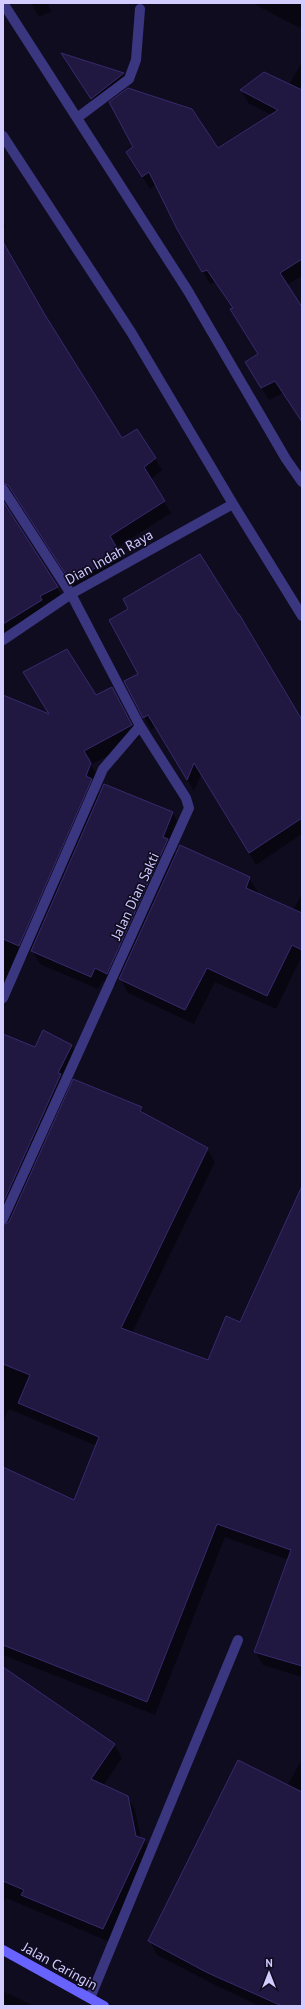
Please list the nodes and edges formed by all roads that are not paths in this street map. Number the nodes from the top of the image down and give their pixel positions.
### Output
1 (3, 3) edge
2 (140, 9) dead end
3 (77, 118) junction
4 (3, 136) edge
5 (302, 482) edge
6 (3, 489) edge
7 (232, 504) junction
8 (71, 594) junction
9 (302, 616) edge
10 (3, 640) edge
11 (140, 726) junction
12 (3, 998) edge
13 (3, 1219) edge
14 (238, 1640) dead end
15 (3, 1950) edge
16 (90, 1998) junction
17 (104, 2006) edge

1 - 3 street
2 - 3 street
3 - 5 street
4 - 7 street
6 - 8 street, Jalan Dian Sakti
7 - 8 street, Dian Indah Raya
7 - 9 street
8 - 10 street, Dian Indah Raya
8 - 11 street, Jalan Dian Sakti
11 - 12 street
11 - 13 street, Jalan Dian Sakti
14 - 16 street
15 - 16 main road, Jalan Caringin
16 - 17 main road, Jalan Caringin

